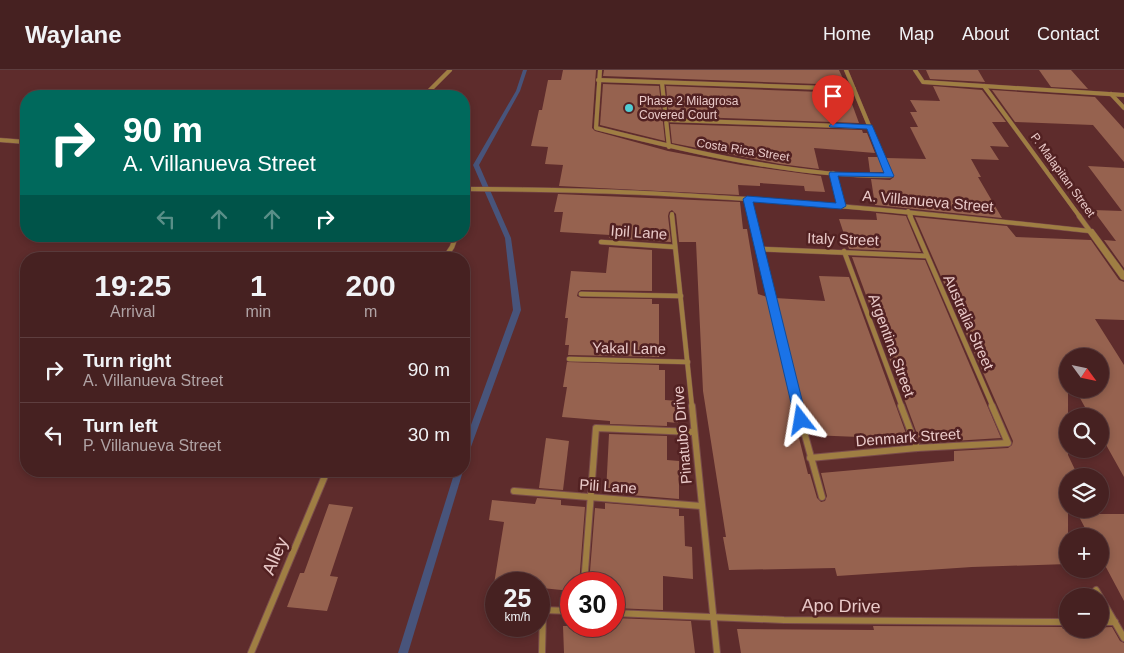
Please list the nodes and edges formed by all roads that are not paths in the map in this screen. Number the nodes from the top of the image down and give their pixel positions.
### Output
1 (450, 70) edge
2 (600, 70) edge
3 (846, 70) edge
4 (915, 70) edge
5 (598, 80) junction
6 (662, 83) junction
7 (984, 86) junction
8 (854, 89) junction
9 (430, 90) edge
10 (1111, 94) junction
11 (1124, 95) edge
12 (1124, 108) edge
13 (666, 120) junction
14 (870, 127) junction
15 (0, 140) edge
16 (20, 142) edge
17 (669, 147) junction
18 (833, 174) junction
19 (470, 189) edge
20 (747, 199) junction
21 (841, 206) junction
22 (908, 211) junction
23 (672, 214) dead end
24 (1090, 231) junction
25 (601, 242) dead end
26 (675, 247) junction
27 (759, 249) junction
28 (844, 251) junction
29 (926, 256) junction
30 (1124, 278) edge
31 (581, 294) dead end
32 (681, 296) junction
33 (569, 359) dead end
34 (688, 362) junction
35 (693, 432) junction
36 (1008, 443) joint
37 (917, 448) junction
38 (810, 458) junction
39 (325, 477) edge
40 (514, 492) dead end
41 (591, 497) junction
42 (822, 497) dead end
43 (701, 506) junction
44 (585, 572) edge
45 (560, 611) edge
46 (1109, 612) edge
47 (625, 614) edge
48 (712, 619) junction
49 (1059, 622) edge
50 (1109, 622) edge
51 (1115, 622) junction
52 (1124, 638) edge
53 (251, 653) edge
54 (542, 653) edge
55 (717, 653) edge

1 - 9 street
2 - 5 street
3 - 8 street
4 - 7 street
5 - 6 street
5 - 17 street, Costa Rica Street
6 - 8 street
6 - 13 street
7 - 10 street
7 - 24 street, P. Malapitan Street
8 - 14 street
10 - 11 street
10 - 12 street
13 - 14 street
13 - 17 street
14 - 18 street, Costa Rica Street
15 - 16 street
17 - 18 street, Costa Rica Street
18 - 21 street
19 - 20 street, A. Villanueva Street
20 - 21 street, A. Villanueva Street
20 - 27 street
21 - 22 street, A. Villanueva Street
22 - 24 street, A. Villanueva Street
22 - 29 street, Australia Street
23 - 26 street, Pinatubo Drive
24 - 30 street, P. Malapitan Street
25 - 26 street, Ipil Lane
26 - 32 street, Pinatubo Drive
27 - 28 street, Italy Street
27 - 38 street
28 - 29 street, Italy Street
28 - 37 street, Argentina Street
29 - 36 street, Australia Street
31 - 32 street
32 - 34 street, Pinatubo Drive
33 - 34 street, Yakal Lane
34 - 35 street, Pinatubo Drive
35 - 41 street
35 - 43 street, Pinatubo Drive
36 - 37 street, Denmark Street
37 - 38 street, Denmark Street
38 - 42 street
39 - 53 street, Alley
40 - 41 street, Pili Lane
41 - 43 street, Pili Lane
41 - 44 street
43 - 48 street, Pinatubo Drive
45 - 54 street
46 - 51 street
47 - 48 street, Apo Drive
48 - 49 street, Apo Drive
48 - 55 street, Pinatubo Drive
50 - 51 street
51 - 52 street

